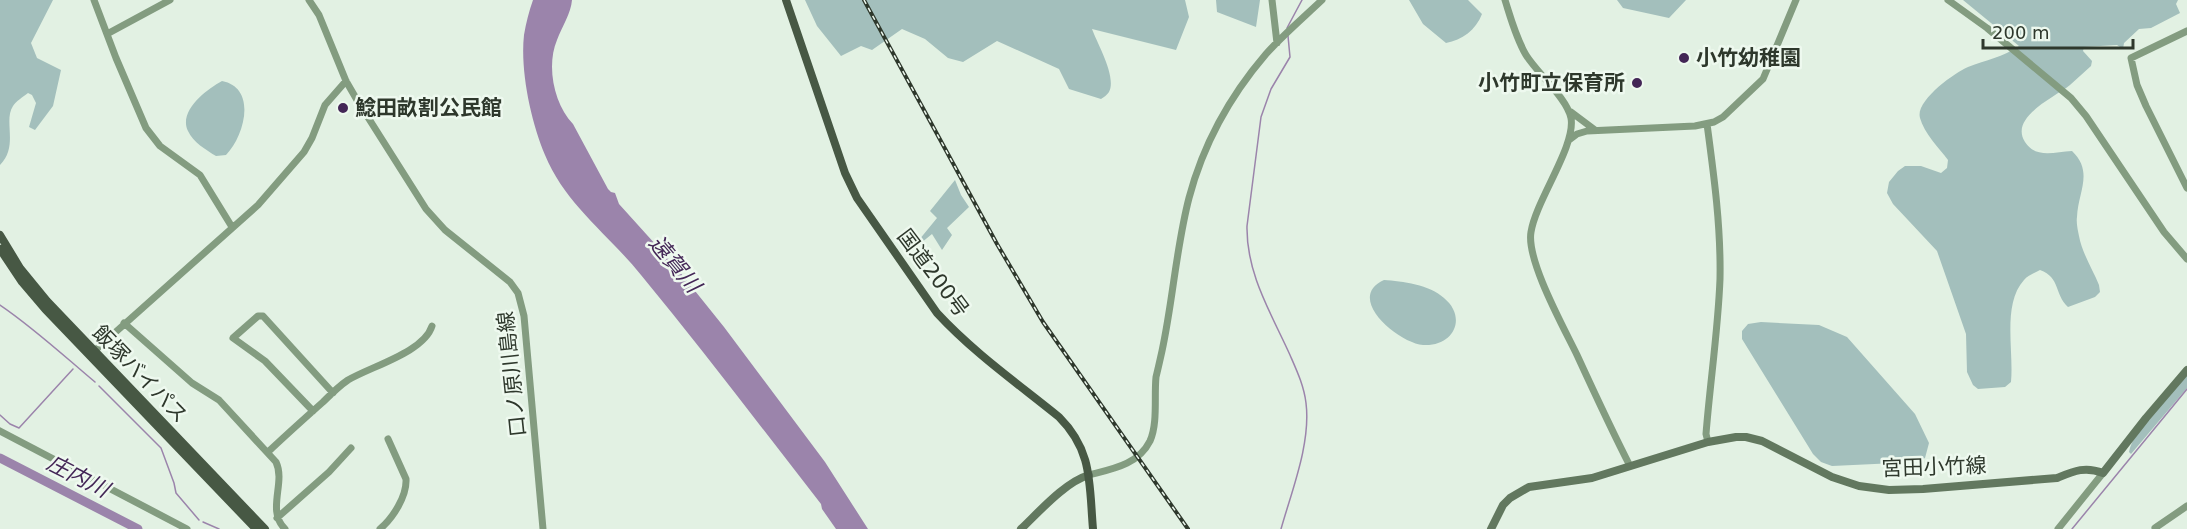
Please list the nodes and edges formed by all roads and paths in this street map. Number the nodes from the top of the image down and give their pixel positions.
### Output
1 (94, 0) edge
2 (170, 0) edge
3 (309, 0) edge
4 (786, 0) edge
5 (1272, 0) edge
6 (1322, 0) edge
7 (1505, 0) edge
8 (1796, 0) edge
9 (1948, 0) edge
10 (2187, 31) edge
11 (106, 34) junction
12 (1277, 43) junction
13 (346, 81) junction
14 (1569, 110) junction
15 (1707, 124) junction
16 (1594, 130) junction
17 (1569, 140) junction
18 (2187, 188) edge
19 (232, 227) junction
20 (0, 235) edge
21 (0, 249) edge
22 (2187, 259) edge
23 (124, 323) junction
24 (432, 326) dead end
25 (91, 353) junction
26 (2187, 370) edge
27 (333, 393) junction
28 (313, 411) junction
29 (0, 431) edge
30 (388, 439) dead end
31 (1708, 442) junction
32 (351, 448) dead end
33 (268, 452) junction
34 (1629, 466) junction
35 (2103, 472) junction
36 (1089, 475) junction
37 (2187, 506) edge
38 (277, 518) junction
39 (2155, 528) edge
40 (187, 529) edge
41 (256, 529) edge
42 (265, 529) edge
43 (285, 529) edge
44 (380, 529) edge
45 (543, 529) edge
46 (1021, 529) edge
47 (1094, 529) edge
48 (1491, 529) edge
49 (2058, 529) edge

1 - 11 street
2 - 11 street
3 - 13 street, 口ノ原川島線
4 - 36 highway, 国道200号
5 - 12 street
6 - 12 street
7 - 14 street
8 - 15 street
9 - 22 street
10 - 18 street
11 - 19 street
12 - 36 street
13 - 19 street
13 - 45 street, 口ノ原川島線
14 - 16 street
14 - 17 street
15 - 16 street
15 - 31 street
16 - 17 street
17 - 34 street
19 - 23 street
20 - 25 highway, 飯塚バイパス
21 - 25 highway
23 - 25 street
23 - 33 street
24 - 27 street
25 - 41 highway
25 - 42 highway, 飯塚バイパス
26 - 35 main road
27 - 28 street
27 - 28 street
28 - 33 street
29 - 40 street
30 - 44 street
31 - 34 main road, 宮田小竹線
31 - 35 main road, 宮田小竹線
32 - 38 street
33 - 38 street
34 - 48 main road, 宮田小竹線
35 - 49 street
36 - 46 main road
36 - 47 highway, 国道200号
37 - 39 street
38 - 43 street

